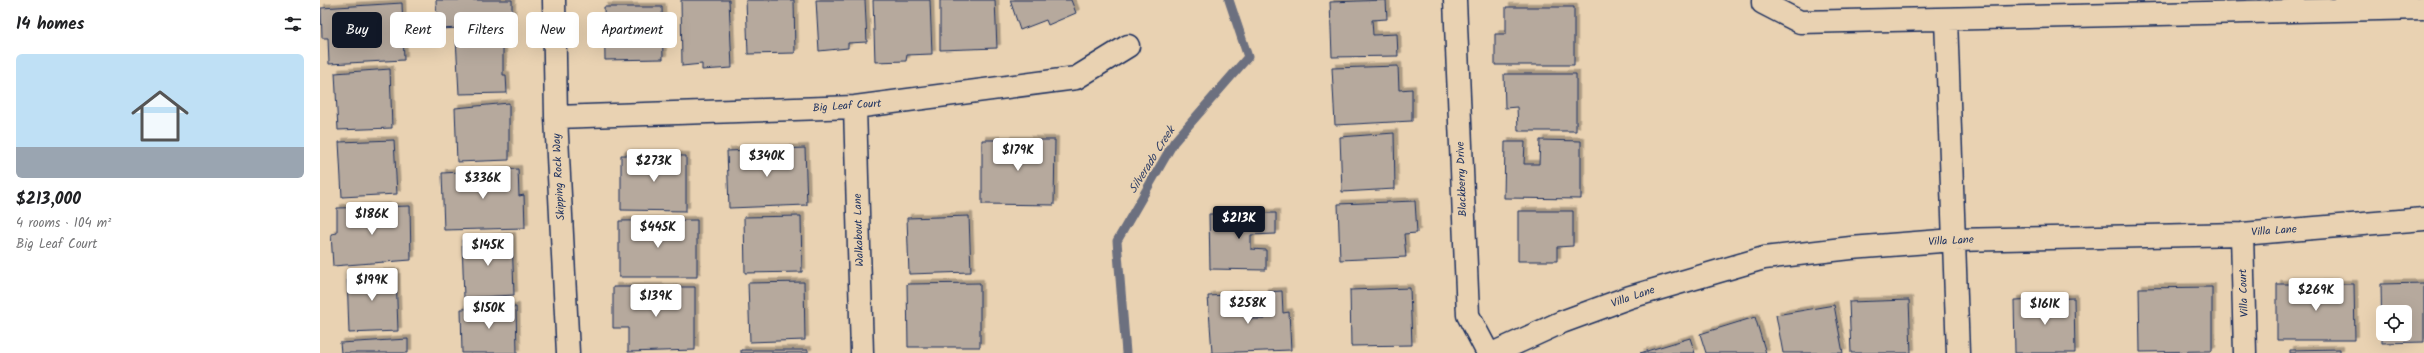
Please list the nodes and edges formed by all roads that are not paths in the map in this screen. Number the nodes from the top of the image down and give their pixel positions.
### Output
1 (554, 0) edge
2 (1455, 0) edge
3 (1763, 0) edge
4 (2424, 8) edge
5 (1946, 18) junction
6 (1128, 46) dead end
7 (855, 107) junction
8 (556, 117) junction
9 (2424, 219) edge
10 (2242, 234) junction
11 (1954, 240) junction
12 (568, 353) edge
13 (862, 353) edge
14 (1488, 353) edge
15 (1494, 353) edge
16 (1958, 353) edge
17 (2245, 353) edge

1 - 8 street, Skipping Rock Way
2 - 14 street, Blackberry Drive
3 - 5 street
4 - 5 street
5 - 11 street
6 - 7 street, Big Leaf Court
7 - 8 street, Big Leaf Court
7 - 13 street, Walkabout Lane
8 - 12 street, Skipping Rock Way
9 - 10 street, Villa Lane
10 - 11 street, Villa Lane
10 - 17 street, Villa Court
11 - 15 street, Villa Lane
11 - 16 street

